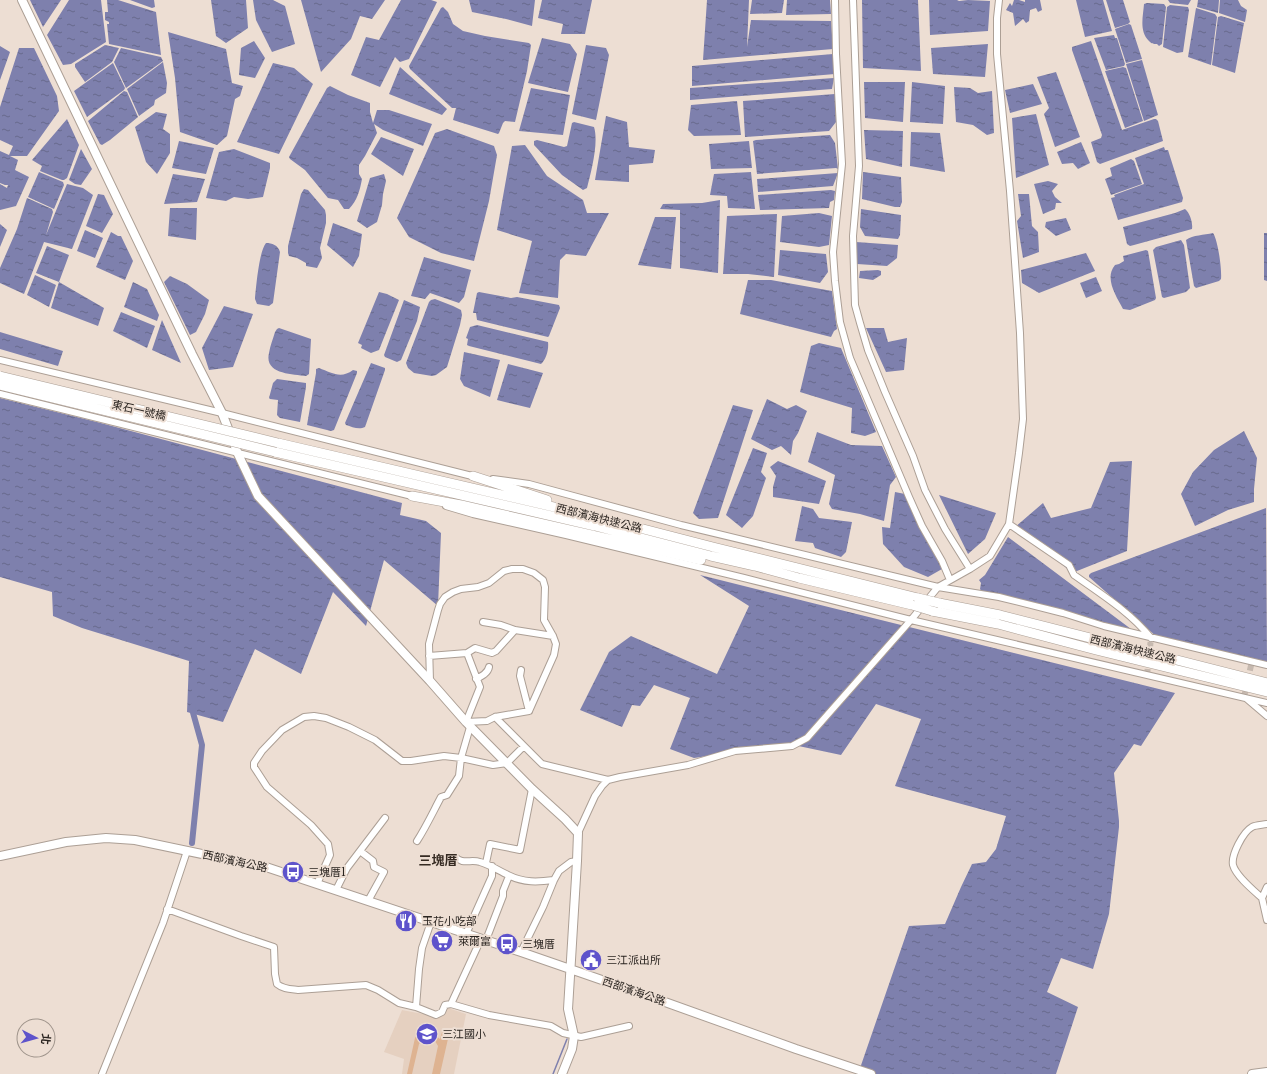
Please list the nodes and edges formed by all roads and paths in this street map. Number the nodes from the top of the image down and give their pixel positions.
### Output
1 (22, 0) edge
2 (835, 0) edge
3 (853, 0) edge
4 (998, 0) edge
5 (0, 360) edge
6 (0, 376) edge
7 (0, 385) edge
8 (0, 394) edge
9 (222, 413) junction
10 (277, 447) junction
11 (238, 454) junction
12 (474, 476) junction
13 (412, 496) junction
14 (1009, 524) junction
15 (968, 571) junction
16 (800, 574) junction
17 (951, 579) junction
18 (938, 587) junction
19 (911, 620) junction
20 (483, 622) dead end
21 (515, 630) junction
22 (553, 636) junction
23 (1151, 638) junction
24 (467, 653) junction
25 (429, 656) junction
26 (1267, 665) edge
27 (489, 667) dead end
28 (521, 670) dead end
29 (476, 679) junction
30 (430, 681) junction
31 (1267, 683) edge
32 (1267, 692) edge
33 (1244, 697) junction
34 (1267, 703) edge
35 (529, 711) junction
36 (1267, 716) edge
37 (495, 717) junction
38 (468, 724) junction
39 (524, 746) junction
40 (461, 758) junction
41 (507, 763) junction
42 (608, 780) junction
43 (532, 789) junction
44 (385, 818) dead end
45 (1267, 824) edge
46 (578, 833) junction
47 (417, 842) dead end
48 (187, 851) junction
49 (360, 852) junction
50 (0, 856) edge
51 (454, 856) dead end
52 (577, 861) junction
53 (486, 864) junction
54 (492, 866) junction
55 (509, 876) junction
56 (554, 880) junction
57 (317, 884) junction
58 (1267, 887) edge
59 (336, 890) junction
60 (1262, 898) junction
61 (368, 901) junction
62 (167, 909) junction
63 (1267, 920) edge
64 (431, 922) junction
65 (466, 934) junction
66 (484, 940) junction
67 (521, 952) junction
68 (571, 969) junction
69 (451, 1004) junction
70 (416, 1007) junction
71 (629, 1026) dead end
72 (574, 1036) junction
73 (1267, 1072) edge
74 (102, 1074) edge
75 (562, 1074) edge
76 (871, 1074) edge
77 (1253, 1074) edge

1 - 9 main road
2 - 17 street
3 - 15 street
4 - 14 street
5 - 9 street
6 - 10 highway, 東石一號橋, bridge
7 - 10 highway, 東石一號橋, bridge
8 - 11 street
9 - 11 main road
9 - 12 street
10 - 16 highway, 西部濱海快速公路
11 - 13 street
11 - 30 main road
12 - 16 highway
12 - 18 street
13 - 16 highway
13 - 19 street
14 - 15 street
14 - 23 street
15 - 17 street
16 - 31 highway, 西部濱海快速公路, bridge
16 - 32 highway, 西部濱海快速公路, bridge
17 - 18 street
18 - 19 street
18 - 23 street
19 - 33 street
19 - 42 street
20 - 21 street
21 - 22 street
21 - 24 street
22 - 25 street
22 - 35 street
23 - 26 street
24 - 25 street
24 - 29 street
25 - 30 street
27 - 29 street
28 - 35 street
29 - 38 street
30 - 38 main road
33 - 34 street
33 - 36 street
35 - 37 street
37 - 38 street
37 - 39 street
38 - 40 street
38 - 41 main road
39 - 41 street
39 - 42 street
40 - 41 street
40 - 47 street
40 - 57 street
41 - 43 main road
42 - 46 street
43 - 46 main road
43 - 53 street
44 - 49 street
45 - 60 street
46 - 52 main road
48 - 50 main road, 西部濱海公路
48 - 57 main road, 西部濱海公路
48 - 62 street
49 - 59 street
49 - 61 street
51 - 53 street
52 - 56 street
52 - 68 main road
53 - 54 street
54 - 55 street
54 - 65 street
55 - 56 street
55 - 66 street
56 - 67 street
57 - 59 main road, 西部濱海公路
58 - 60 street
59 - 61 main road, 西部濱海公路
60 - 63 street
61 - 64 main road, 西部濱海公路
62 - 70 street
62 - 74 street
64 - 65 main road, 西部濱海公路
64 - 70 street
65 - 66 main road, 西部濱海公路
66 - 67 main road, 西部濱海公路
66 - 69 street
67 - 68 main road, 西部濱海公路
68 - 72 main road
68 - 76 main road, 西部濱海公路
69 - 70 street
69 - 72 street
71 - 72 street
72 - 75 main road
73 - 77 main road

